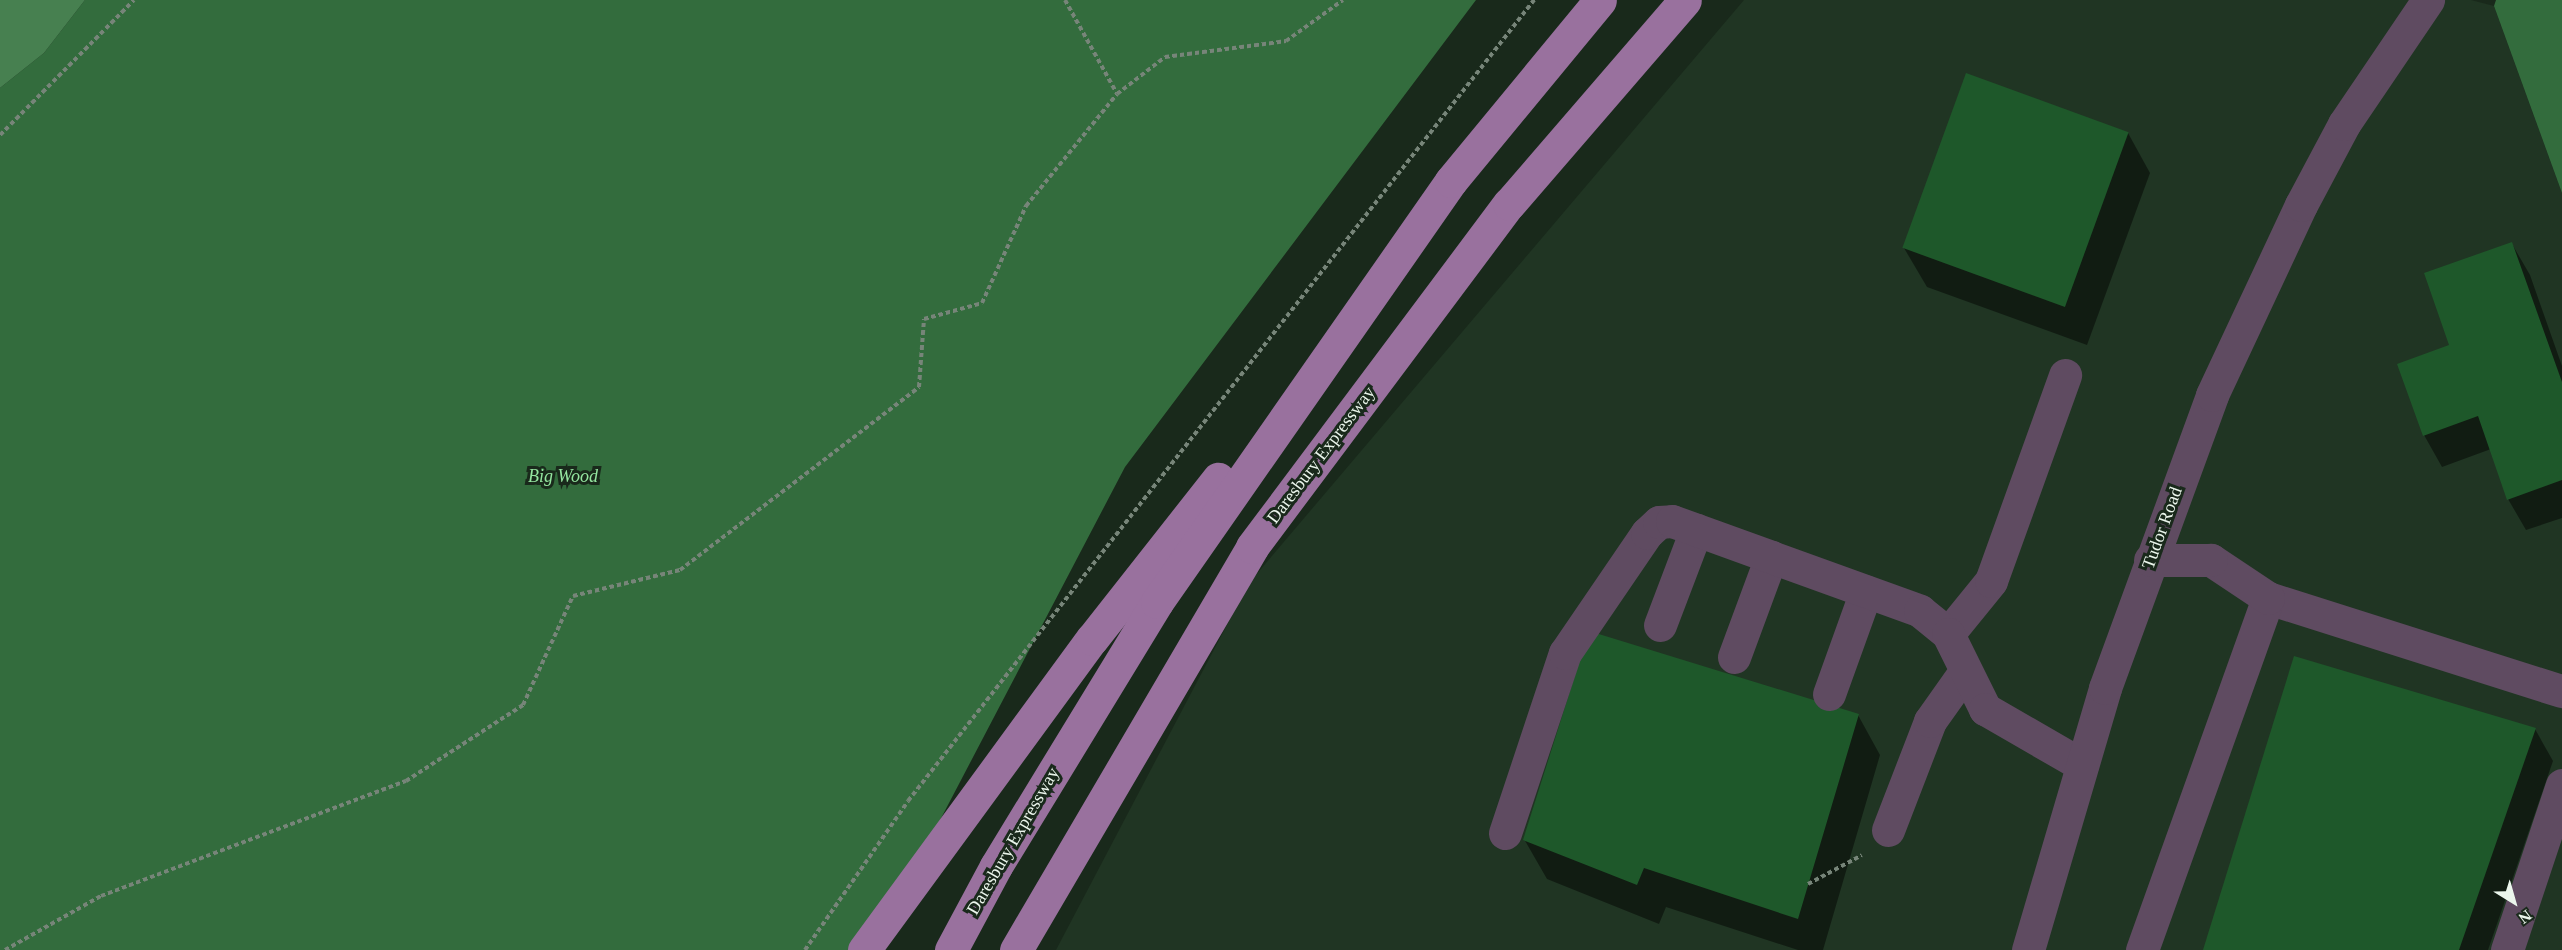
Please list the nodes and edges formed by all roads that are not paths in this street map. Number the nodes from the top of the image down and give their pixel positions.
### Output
1 (1599, 0) edge
2 (1685, 0) edge
3 (2428, 0) edge
4 (1450, 182) junction
5 (2066, 375) dead end
6 (1696, 530) junction
7 (1772, 557) junction
8 (2150, 560) junction
9 (1866, 591) junction
10 (2268, 598) junction
11 (1660, 625) dead end
12 (1948, 634) junction
13 (1734, 657) dead end
14 (1964, 673) junction
15 (2562, 691) edge
16 (1829, 694) dead end
17 (2082, 765) junction
18 (2562, 785) edge
19 (1505, 832) dead end
20 (1878, 841) road end
21 (2552, 846) edge
22 (864, 950) edge
23 (951, 950) edge
24 (1016, 950) edge
25 (2028, 950) edge
26 (2142, 950) edge
27 (2507, 950) edge

1 - 4 main road, Daresbury Expressway
2 - 24 main road, Daresbury Expressway
3 - 8 street, Tudor Road
4 - 22 main road
4 - 23 main road, Daresbury Expressway
5 - 12 street
6 - 7 street
6 - 11 street
6 - 19 street
7 - 9 street
7 - 13 street
8 - 10 street
8 - 17 street, Tudor Road
9 - 12 street
9 - 16 street
10 - 15 street
10 - 26 street
12 - 14 street
14 - 17 street
14 - 20 street
17 - 25 street, Tudor Road
18 - 21 street
21 - 27 street

